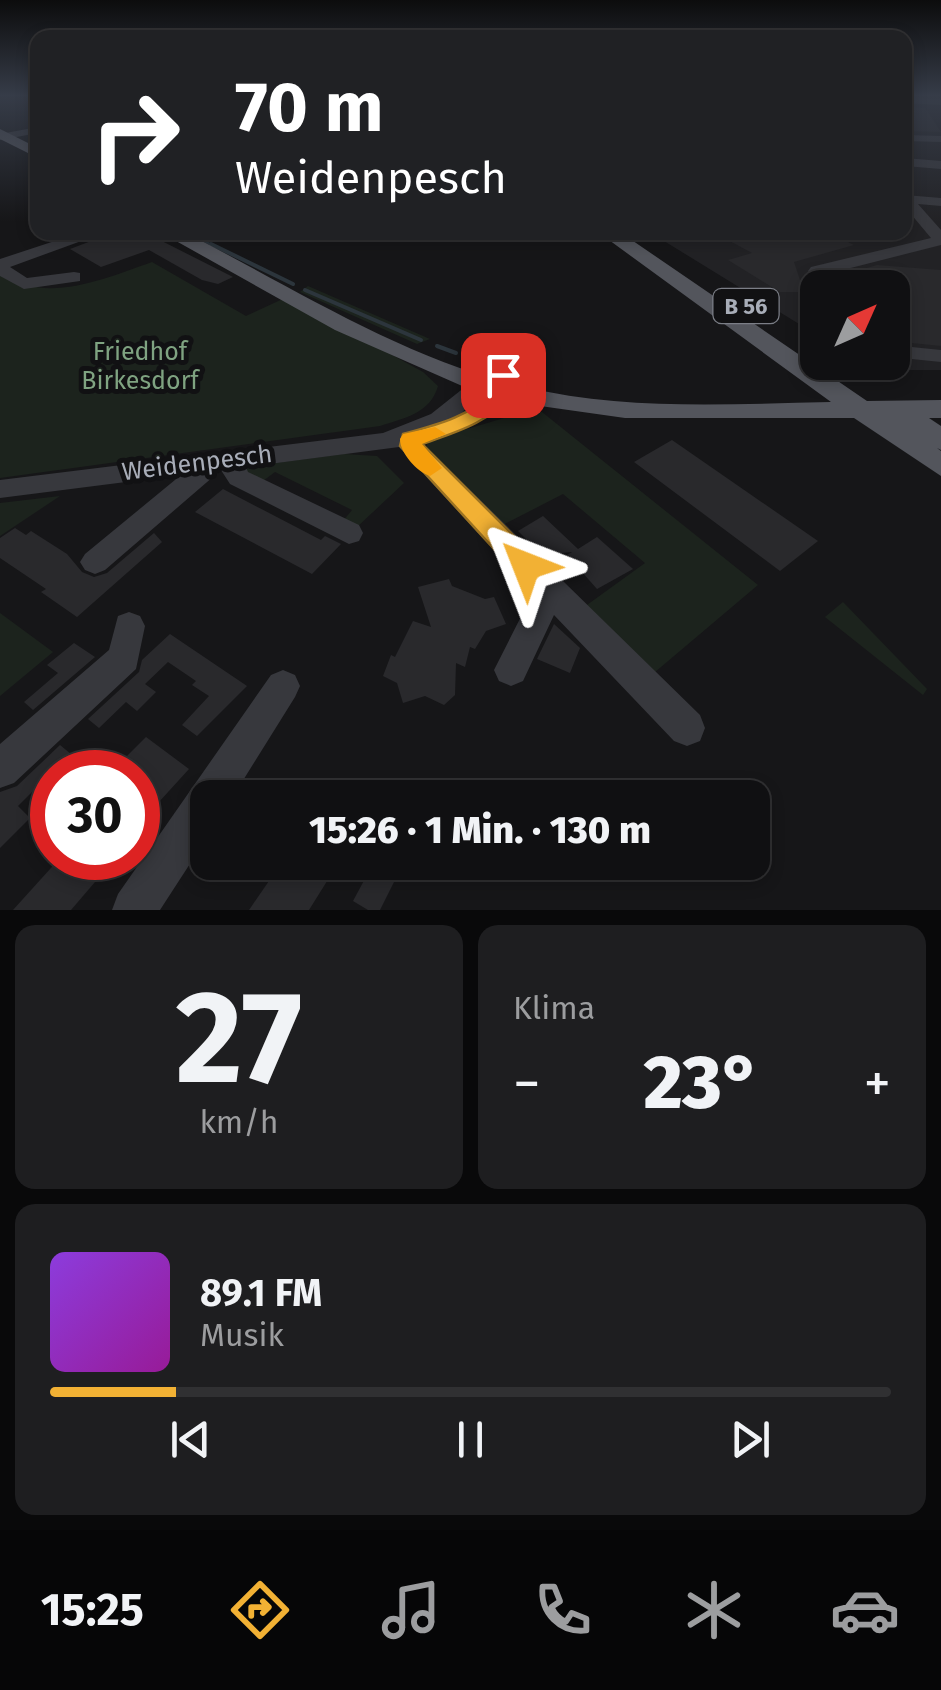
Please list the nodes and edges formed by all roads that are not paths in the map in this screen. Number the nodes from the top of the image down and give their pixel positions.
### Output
1 (8, 137) edge
2 (912, 138) edge
3 (941, 138) edge
4 (30, 150) edge
5 (912, 163) edge
6 (941, 165) edge
7 (912, 186) edge
8 (941, 188) edge
9 (912, 200) edge
10 (941, 202) edge
11 (912, 206) edge
12 (78, 240) edge
13 (185, 240) edge
14 (619, 240) edge
15 (640, 240) edge
16 (941, 240) edge
17 (57, 258) dead end
18 (3, 269) edge
19 (821, 270) edge
20 (74, 277) dead end
21 (800, 342) edge
22 (769, 343) junction
23 (910, 353) edge
24 (941, 356) edge
25 (800, 359) edge
26 (816, 380) edge
27 (839, 380) edge
28 (497, 383) junction
29 (772, 390) junction
30 (941, 392) edge
31 (865, 398) junction
32 (897, 408) junction
33 (941, 409) edge
34 (405, 436) junction
35 (941, 440) edge
36 (223, 459) junction
37 (941, 466) edge
38 (0, 489) edge
39 (349, 533) dead end
40 (95, 562) dead end
41 (550, 590) junction
42 (129, 626) dead end
43 (511, 670) dead end
44 (283, 686) dead end
45 (687, 728) dead end
46 (0, 769) edge
47 (220, 780) edge
48 (190, 825) edge
49 (134, 910) edge

1 - 4 main road
2 - 3 street
5 - 6 street
7 - 8 street
9 - 10 street
11 - 16 street
12 - 18 street
13 - 28 main road
14 - 22 main road, B 56
15 - 21 main road, B 56
16 - 19 street
17 - 18 street
18 - 20 street
22 - 25 main road, B 56
22 - 29 main road
23 - 24 street
26 - 29 main road
27 - 31 main road, B 56
28 - 29 main road
28 - 31 main road
28 - 34 street, Weidenpesch
30 - 31 main road
31 - 32 main road
31 - 37 main road, B 56
32 - 33 main road
32 - 35 main road
34 - 36 street, Weidenpesch
34 - 41 street
36 - 38 street, Weidenpesch
36 - 39 street
36 - 40 street
41 - 43 street
41 - 45 street
42 - 46 street
44 - 47 street
48 - 49 street

